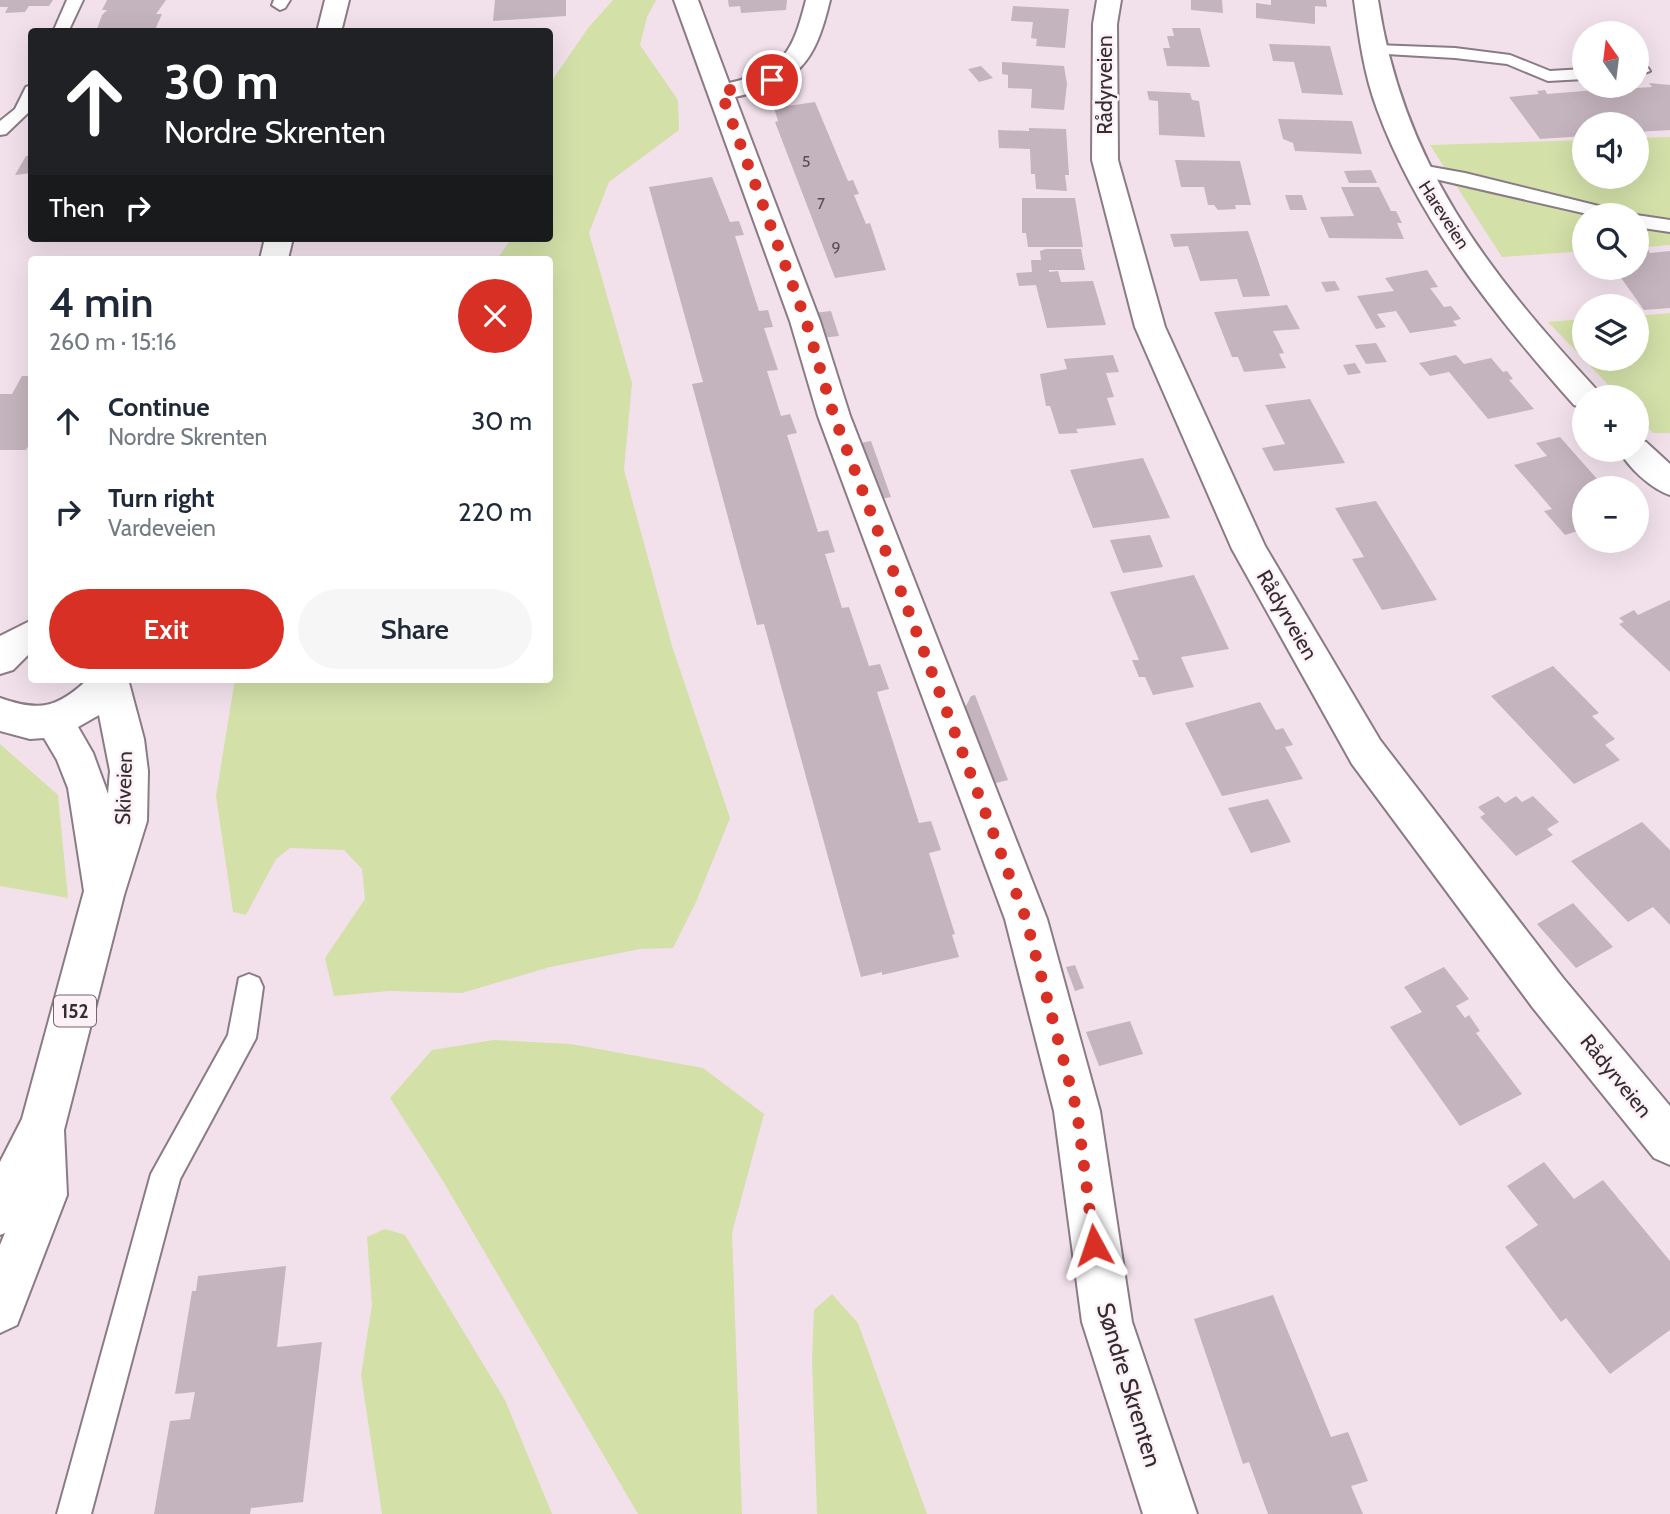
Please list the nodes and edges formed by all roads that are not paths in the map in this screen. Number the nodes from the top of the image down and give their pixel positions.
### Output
1 (75, 0) edge
2 (337, 0) edge
3 (686, 0) edge
4 (817, 0) edge
5 (1110, 0) edge
6 (1366, 0) edge
7 (62, 28) edge
8 (330, 28) edge
9 (1375, 50) junction
10 (1572, 75) edge
11 (721, 92) junction
12 (28, 98) edge
13 (0, 130) edge
14 (1415, 169) junction
15 (1572, 205) edge
16 (1649, 223) edge
17 (1670, 226) edge
18 (1575, 385) edge
19 (1648, 462) edge
20 (1670, 483) edge
21 (107, 683) edge
22 (111, 683) edge
23 (0, 714) edge
24 (53, 720) junction
25 (103, 895) junction
26 (249, 987) dead end
27 (43, 1126) junction
28 (1670, 1142) edge
29 (0, 1211) edge
30 (0, 1308) edge
31 (74, 1514) edge
32 (1170, 1514) edge

1 - 7 lane
2 - 8 street
3 - 11 street, Søndre Skrenten
4 - 11 street
5 - 28 street, Rådyrveien
6 - 9 street, Hareveien
9 - 10 lane
9 - 14 street, Hareveien
11 - 32 street, Søndre Skrenten
12 - 13 lane
14 - 15 lane
14 - 18 street, Hareveien
16 - 17 lane
19 - 20 street
21 - 24 street, 152
22 - 25 street, Skiveien / 152
23 - 24 street, 152
24 - 25 street, Skiveien / 152
25 - 27 street, Skiveien / 152
26 - 31 lane
27 - 29 street, Skiveien / 152
27 - 30 street, Skiveien / 152

